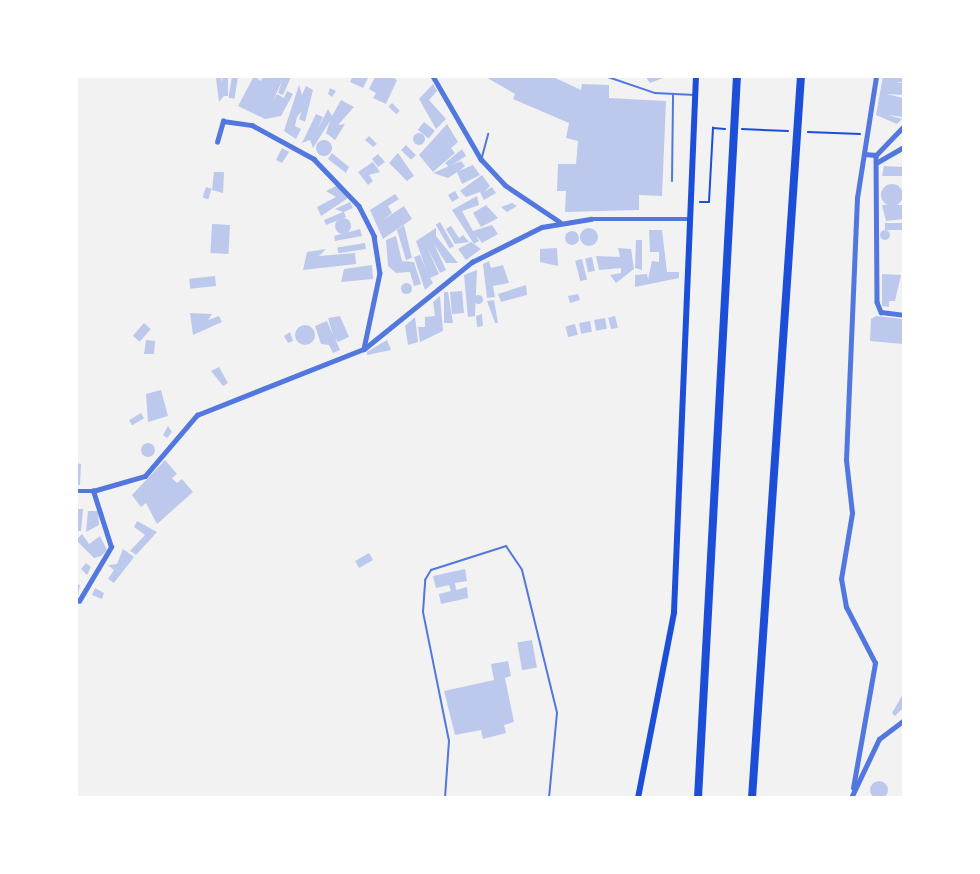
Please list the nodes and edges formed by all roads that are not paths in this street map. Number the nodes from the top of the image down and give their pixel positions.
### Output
1 (433, 76) edge
2 (605, 76) edge
3 (696, 76) edge
4 (737, 76) edge
5 (801, 76) edge
6 (876, 76) edge
7 (697, 94) junction
8 (672, 95) junction
9 (903, 126) edge
10 (488, 134) dead end
11 (217, 141) dead end
12 (903, 147) edge
13 (864, 154) junction
14 (876, 155) junction
15 (481, 159) junction
16 (876, 163) junction
17 (672, 181) dead end
18 (691, 219) junction
19 (560, 222) junction
20 (903, 315) edge
21 (364, 349) junction
22 (76, 491) edge
23 (93, 491) junction
24 (80, 601) dead end
25 (903, 720) edge
26 (853, 788) junction
27 (446, 798) edge
28 (549, 798) edge
29 (638, 798) edge
30 (698, 798) edge
31 (752, 798) edge
32 (851, 798) edge

1 - 15 street
2 - 8 lane
3 - 7 main road
4 - 30 highway
5 - 31 highway
6 - 13 street
7 - 8 lane
7 - 18 main road
8 - 17 lane
9 - 14 street
10 - 15 lane
11 - 21 street
12 - 16 street
13 - 14 street
13 - 26 street
14 - 16 street
15 - 19 street
16 - 20 street
18 - 19 street
18 - 29 main road
19 - 21 street
21 - 23 street
22 - 23 street
23 - 24 street
25 - 26 street
26 - 32 street
27 - 28 lane

